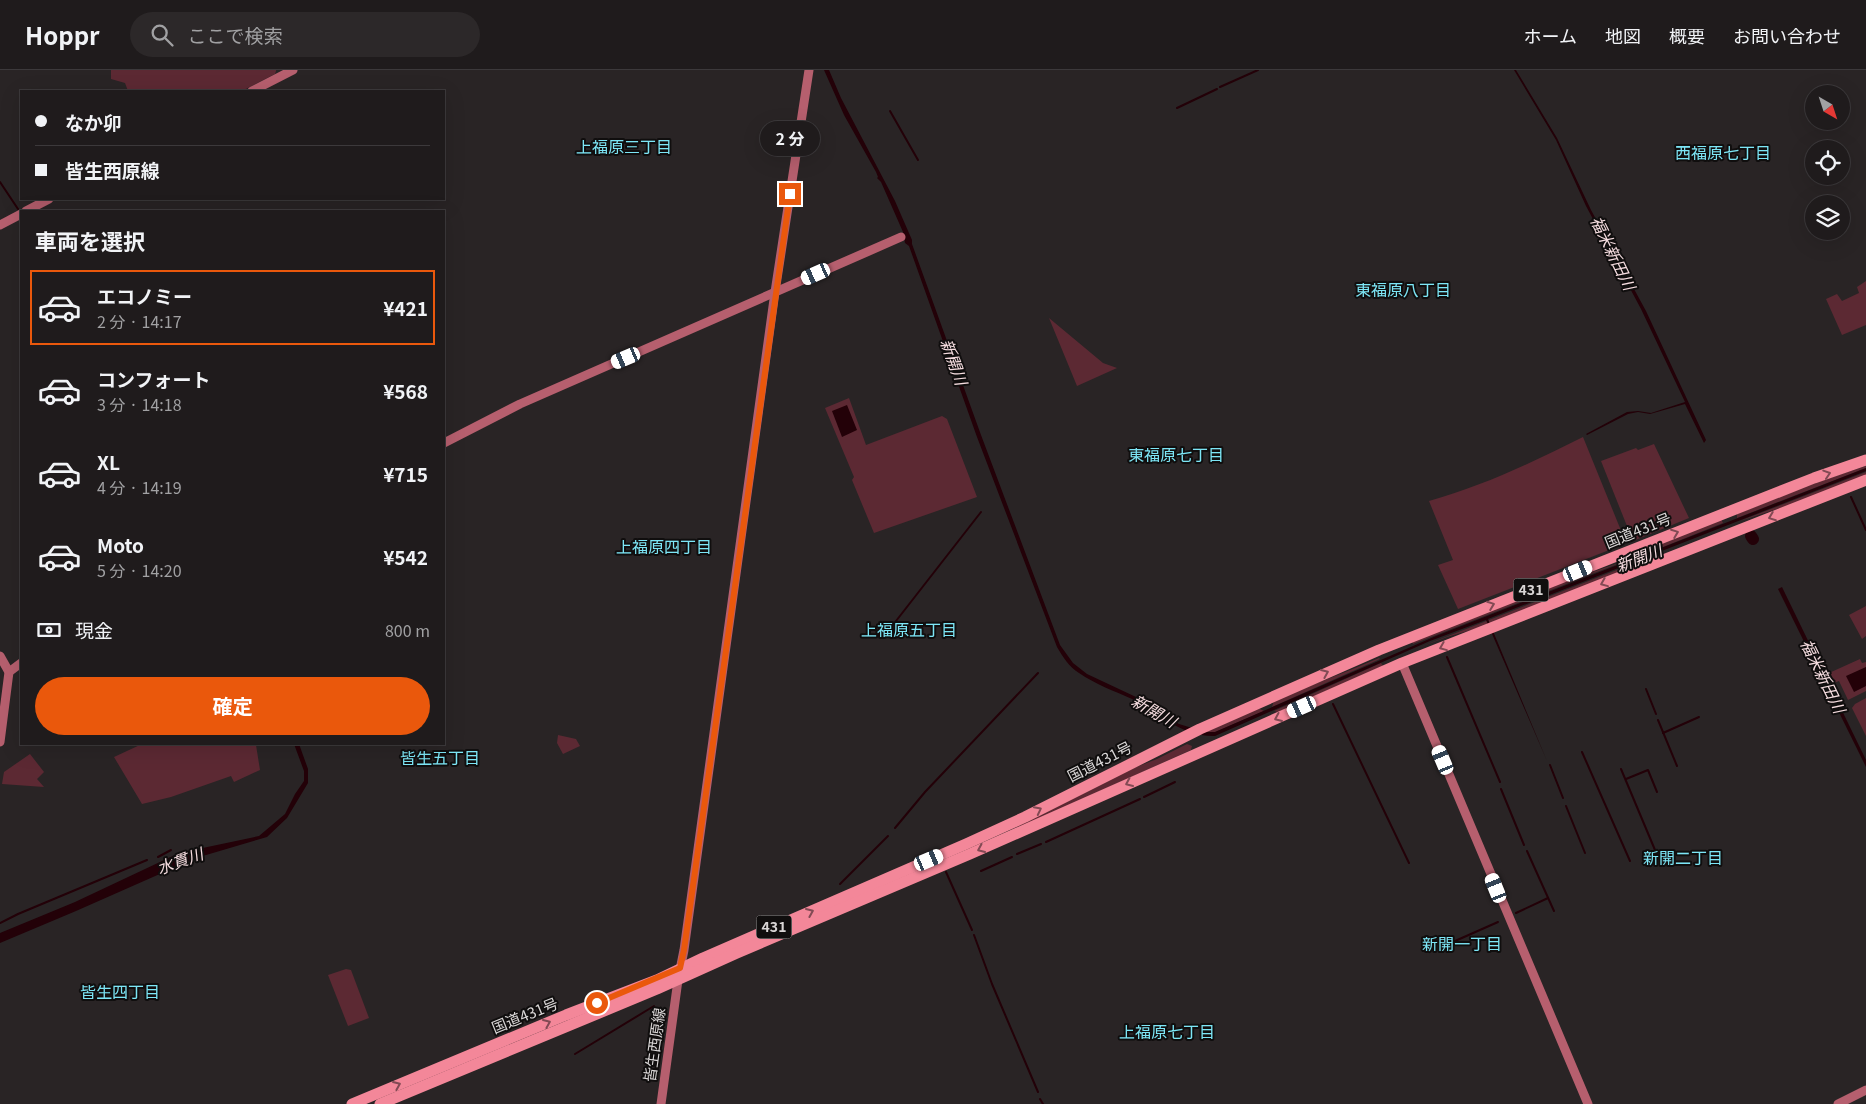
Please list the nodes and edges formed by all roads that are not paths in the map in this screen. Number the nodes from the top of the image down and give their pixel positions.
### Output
1 (293, 70) edge
2 (809, 70) edge
3 (254, 90) edge
4 (47, 200) edge
5 (28, 210) edge
6 (20, 215) edge
7 (0, 225) edge
8 (901, 237) dead end
9 (775, 292) junction
10 (445, 442) edge
11 (1866, 460) edge
12 (1866, 480) edge
13 (0, 656) edge
14 (1402, 662) junction
15 (20, 664) edge
16 (9, 672) junction
17 (0, 742) edge
18 (679, 974) junction
19 (1866, 1090) edge
20 (352, 1104) edge
21 (380, 1104) edge
22 (661, 1104) edge
23 (1588, 1104) edge
24 (1838, 1104) edge

1 - 3 main road
2 - 9 main road, 皆生西原線
4 - 5 main road
6 - 7 main road
8 - 9 main road
9 - 10 main road
9 - 18 main road, 皆生西原線
18 -> 11 highway, 国道431号 / 431
12 -> 14 highway, 国道431号 / 431
13 - 16 main road
14 -> 18 highway, 国道431号 / 431
14 - 23 main road
15 - 16 main road
16 - 17 main road
20 -> 18 highway, 国道431号 / 431
18 - 21 highway, 国道431号 / 431
18 - 22 main road, 皆生西原線
19 - 24 main road

